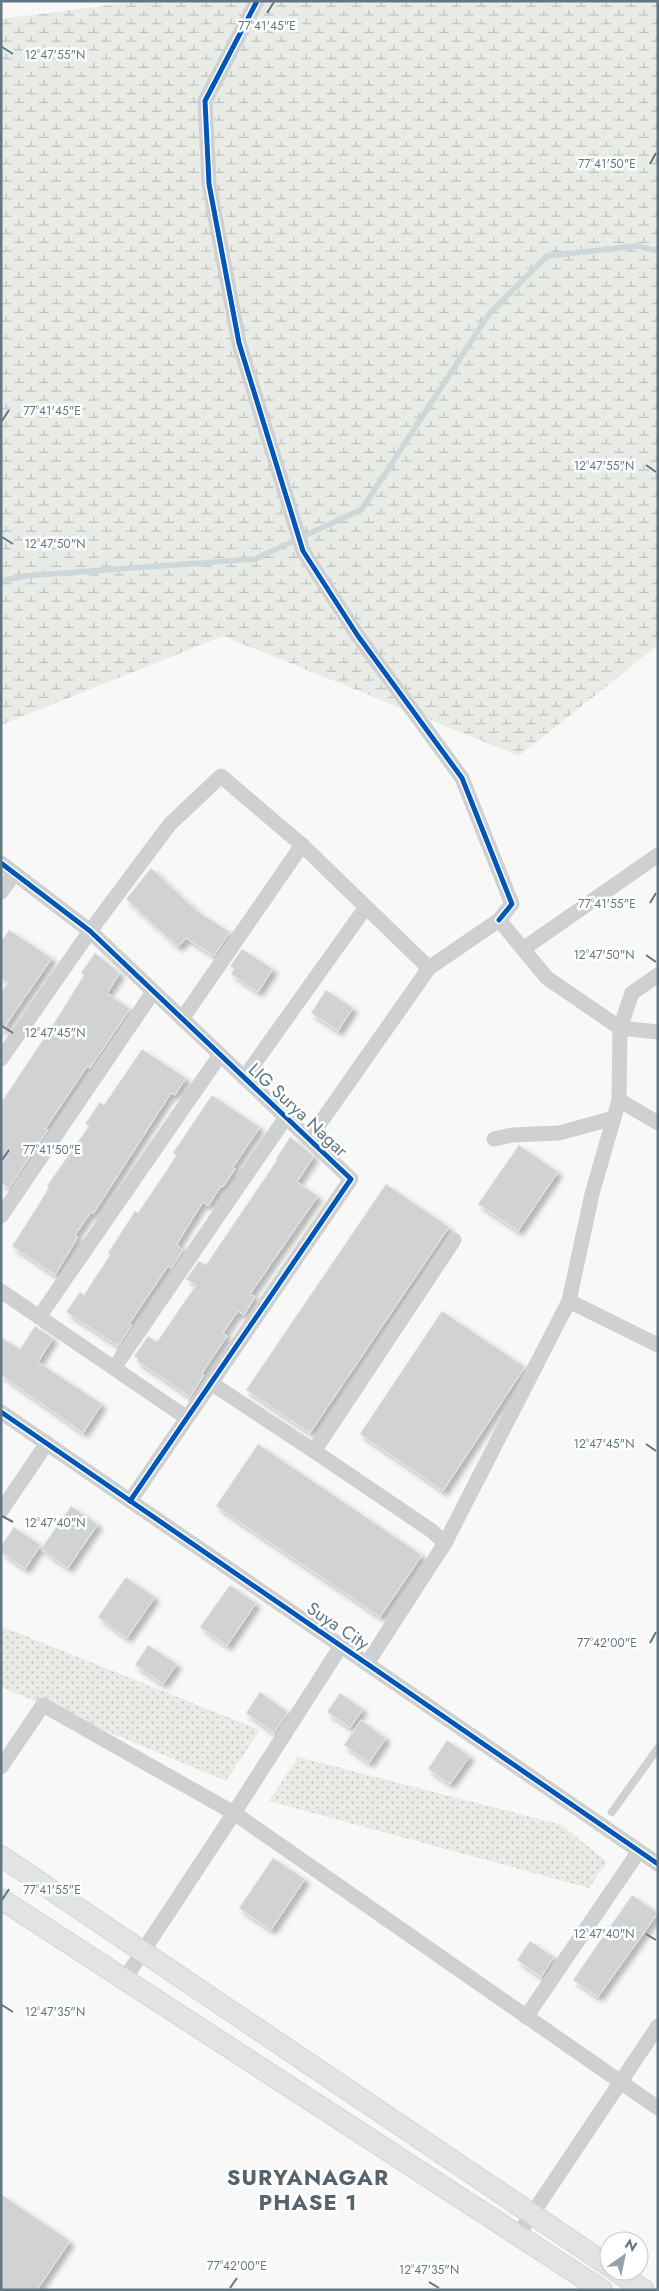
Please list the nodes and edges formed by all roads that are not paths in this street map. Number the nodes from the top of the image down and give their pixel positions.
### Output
1 (257, 1) edge
2 (302, 845) junction
3 (658, 855) edge
4 (1, 863) edge
5 (14, 874) junction
6 (1, 892) edge
7 (366, 906) junction
8 (499, 920) junction
9 (90, 931) junction
10 (523, 949) junction
11 (429, 968) junction
12 (658, 975) edge
13 (152, 992) junction
14 (182, 1019) junction
15 (620, 1028) junction
16 (658, 1032) edge
17 (220, 1055) junction
18 (1, 1059) edge
19 (244, 1078) junction
20 (619, 1100) junction
21 (286, 1117) junction
22 (614, 1118) junction
23 (658, 1124) edge
24 (309, 1140) junction
25 (494, 1140) dead end
26 (1, 1216) edge
27 (454, 1240) dead end
28 (1, 1291) edge
29 (569, 1300) junction
30 (39, 1317) junction
31 (658, 1346) edge
32 (114, 1368) junction
33 (210, 1383) junction
34 (1, 1412) edge
35 (187, 1418) junction
36 (47, 1443) junction
37 (314, 1452) junction
38 (130, 1501) junction
39 (1, 1511) edge
40 (445, 1543) junction
41 (341, 1646) junction
42 (368, 1662) junction
43 (658, 1748) edge
44 (1, 1768) edge
45 (612, 1812) dead end
46 (234, 1813) junction
47 (639, 1851) junction
48 (1, 1856) edge
49 (658, 1864) edge
50 (1, 1898) edge
51 (143, 1952) junction
52 (124, 1980) junction
53 (526, 2017) junction
54 (658, 2026) edge
55 (620, 2083) junction
56 (658, 2108) edge
57 (533, 2215) junction
58 (518, 2235) junction
59 (599, 2259) edge
60 (631, 2281) edge
61 (602, 2290) edge
62 (644, 2290) edge

1 - 8 street
2 - 7 street
2 - 9 street
2 - 14 street
3 - 10 street
4 - 5 street, LIG Surya Nagar
5 - 6 street
5 - 9 street, LIG Surya Nagar
7 - 11 street
7 - 19 street
8 - 10 street
8 - 11 street
9 - 13 street, LIG Surya Nagar
9 - 18 street
10 - 15 street
11 - 24 street
12 - 15 street
13 - 14 street, LIG Surya Nagar
13 - 26 street
14 - 17 street, LIG Surya Nagar
15 - 16 street
15 - 20 street
17 - 19 street, LIG Surya Nagar
17 - 30 street
19 - 21 street, LIG Surya Nagar
20 - 22 street
20 - 23 street
21 - 24 street, LIG Surya Nagar
21 - 32 street
22 - 25 street
22 - 29 street
24 - 33 street, LIG Surya Nagar
27 - 37 street
28 - 30 street
29 - 31 street
29 - 40 street
30 - 32 street
32 - 35 street
33 - 35 street, LIG Surya Nagar
33 - 37 street
34 - 36 street, Suya City
35 - 38 street, LIG Surya Nagar
36 - 38 street, Suya City
36 - 39 street
37 - 40 street
38 - 41 street, Suya City
40 - 42 street
41 - 42 street, Suya City
41 - 46 street
42 - 47 street, Suya City
43 - 45 lane
44 - 46 street
46 - 51 street
46 - 53 street
47 - 49 street, Suya City
47 - 53 street
48 - 51 street
50 - 52 street
51 - 52 street
51 - 57 street
52 - 58 street
53 - 55 street
54 - 55 street
55 - 56 street
55 - 57 street
57 - 58 street
57 - 59 street
58 - 61 street
60 - 62 street

